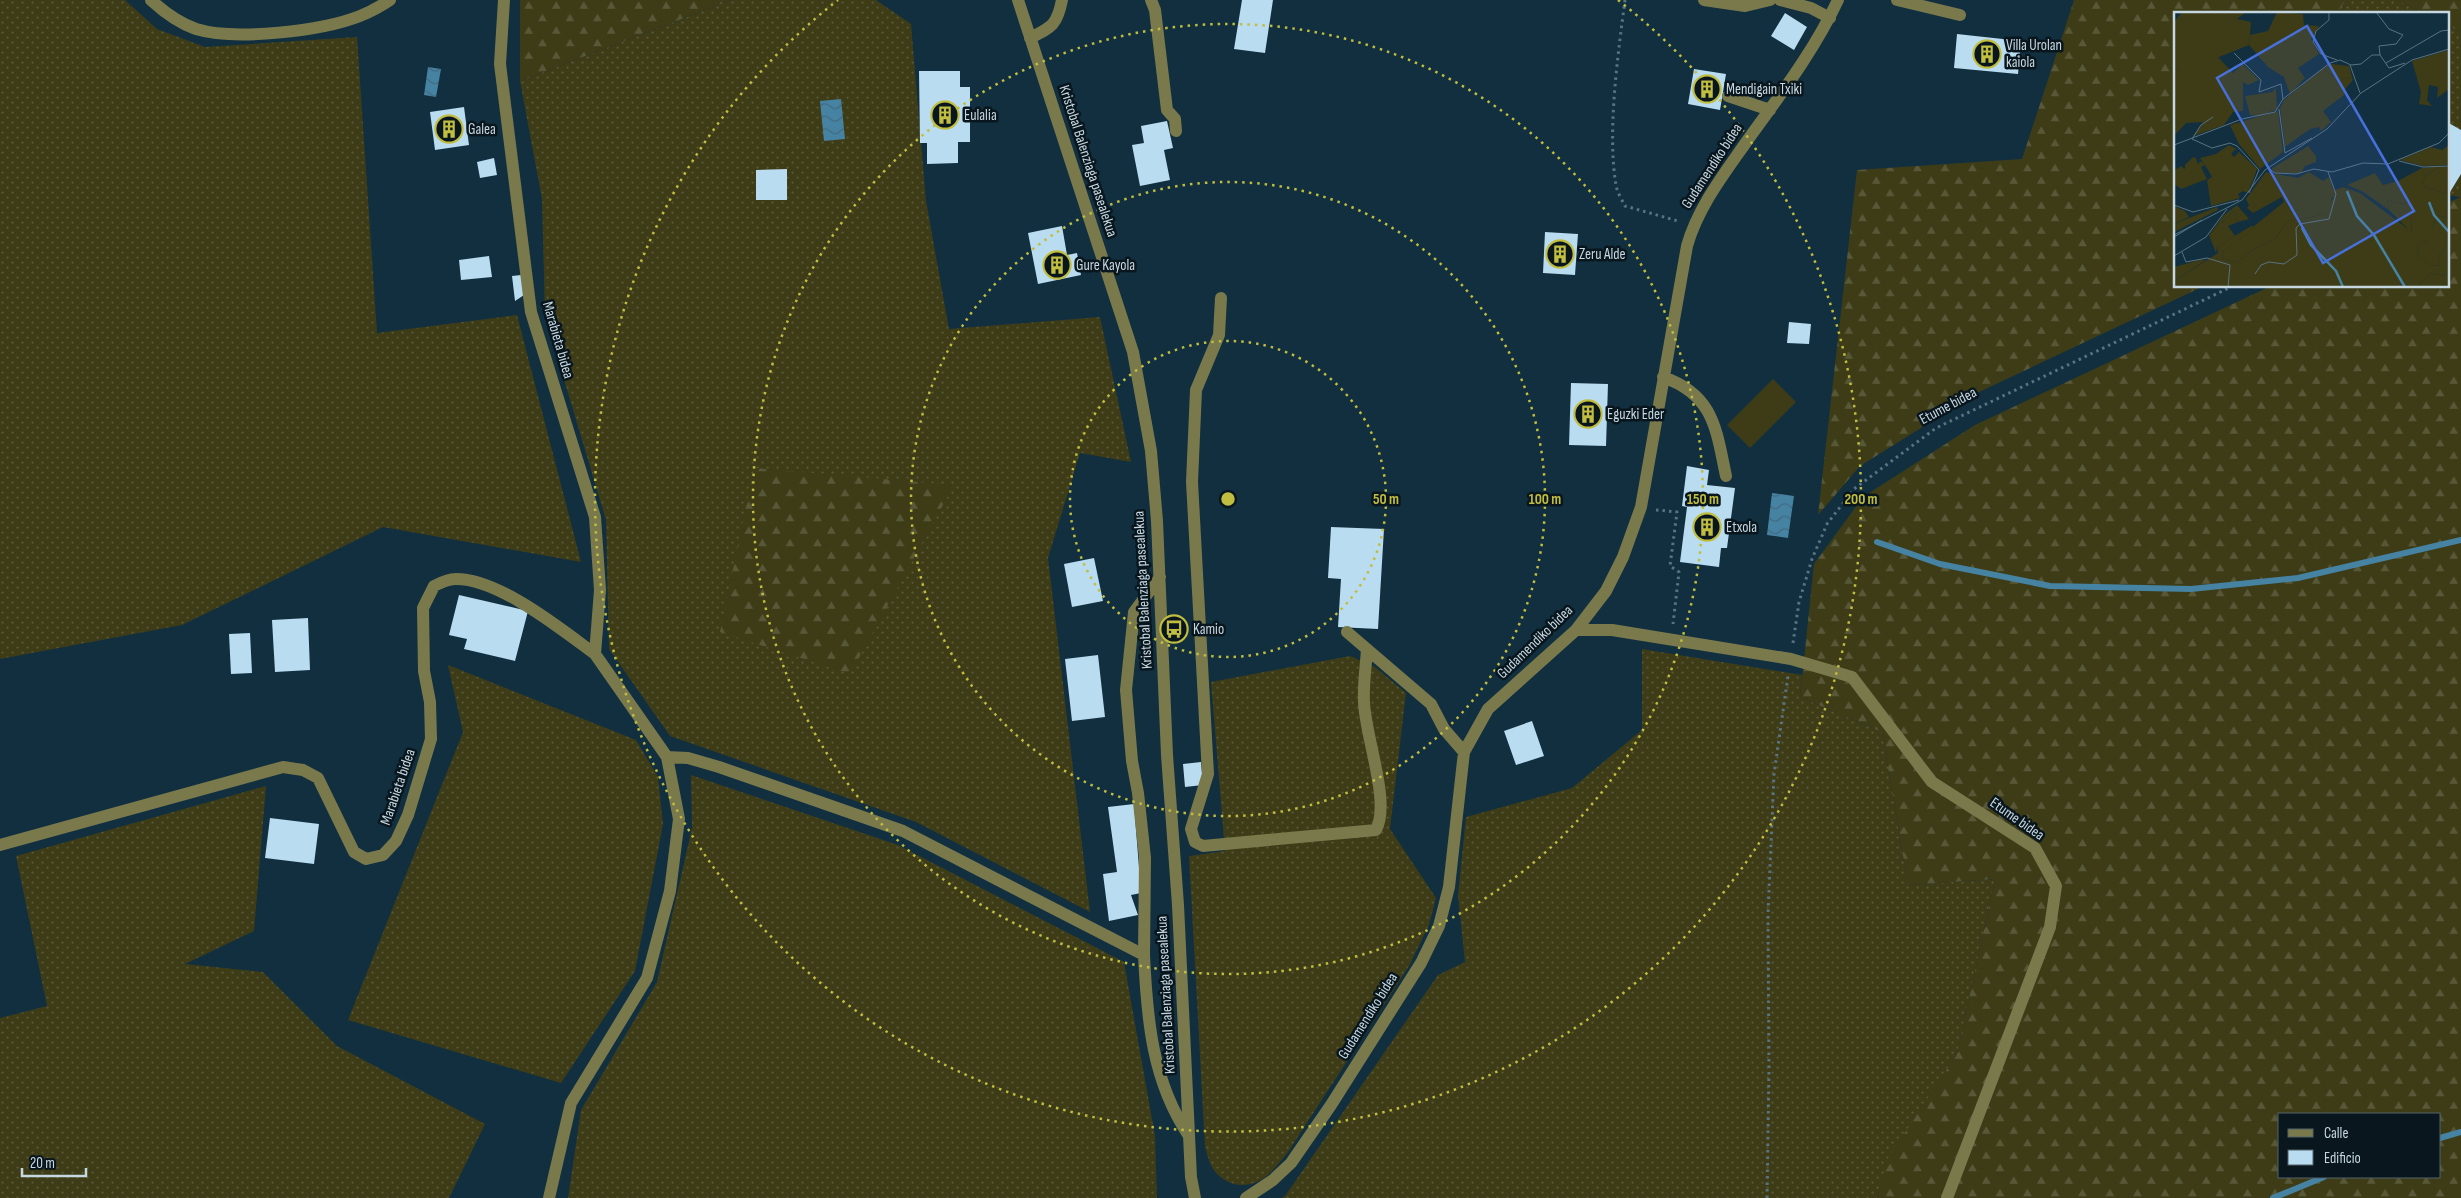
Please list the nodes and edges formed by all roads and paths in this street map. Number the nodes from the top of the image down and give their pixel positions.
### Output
1 (151, 0) edge
2 (390, 0) edge
3 (504, 0) edge
4 (1018, 0) edge
5 (1062, 0) edge
6 (1151, 0) edge
7 (1625, 0) edge
8 (1704, 0) edge
9 (1770, 0) edge
10 (1780, 0) edge
11 (1838, 0) edge
12 (1897, 0) edge
13 (1960, 15) dead end
14 (1830, 18) junction
15 (1030, 38) junction
16 (1728, 96) dead end
17 (1770, 110) junction
18 (1176, 131) dead end
19 (1694, 224) junction
20 (2229, 288) edge
21 (1221, 298) dead end
22 (1663, 377) junction
23 (1726, 476) dead end
24 (1641, 507) junction
25 (1160, 577) junction
26 (1576, 630) junction
27 (1347, 632) dead end
28 (1670, 640) junction
29 (1367, 649) junction
30 (595, 654) junction
31 (1791, 659) junction
32 (1464, 752) junction
33 (667, 757) junction
34 (0, 845) edge
35 (1144, 955) junction
36 (1189, 1136) junction
37 (549, 1198) edge
38 (1195, 1198) edge
39 (1246, 1198) edge
40 (1767, 1198) edge
41 (1947, 1198) edge

1 - 2 street
3 - 30 street, Marabieta bidea
4 - 15 street, Kristobal Balenziaga pasealekua
5 - 15 street
6 - 18 street
7 - 19 path
8 - 9 street
10 - 14 street
11 - 14 street, Gudamendiko bidea
12 - 13 street
14 - 17 street, Gudamendiko bidea
15 - 25 street, Kristobal Balenziaga pasealekua
16 - 17 street
17 - 19 street, Gudamendiko bidea
19 - 22 street, Gudamendiko bidea
20 - 31 path, Etume bidea
21 - 29 street
22 - 23 street
22 - 24 street, Gudamendiko bidea
24 - 26 street, Gudamendiko bidea
24 - 28 path
25 - 35 street
25 - 36 street, Kristobal Balenziaga pasealekua
26 - 28 street, Etume bidea
26 - 32 street, Gudamendiko bidea
27 - 29 street
28 - 31 street, Etume bidea
29 - 32 street
30 - 33 street, Marabieta bidea
30 - 34 street, Marabieta bidea
31 - 40 path
31 - 41 street, Etume bidea
32 - 39 street, Gudamendiko bidea
33 - 35 street
33 - 37 street, Marabieta bidea
35 - 36 street
36 - 38 street, Kristobal Balenziaga pasealekua

